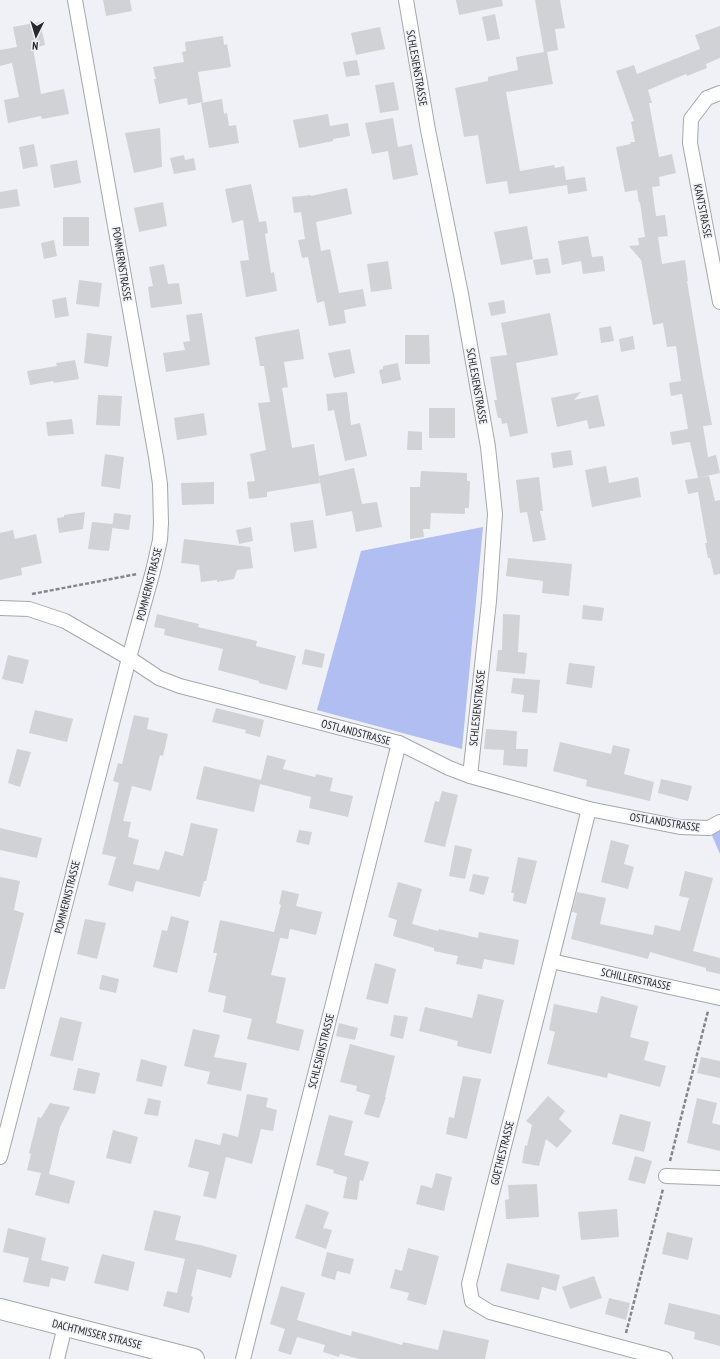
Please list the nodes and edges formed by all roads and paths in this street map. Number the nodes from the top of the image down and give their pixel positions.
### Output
1 (75, 0) edge
2 (406, 0) edge
3 (720, 93) edge
4 (720, 302) edge
5 (153, 572) junction
6 (0, 608) edge
7 (29, 609) junction
8 (129, 658) junction
9 (399, 743) junction
10 (470, 776) junction
11 (588, 809) junction
12 (720, 822) edge
13 (551, 961) junction
14 (720, 998) edge
15 (0, 1157) edge
16 (666, 1176) dead end
17 (720, 1178) edge
18 (0, 1310) edge
19 (65, 1326) junction
20 (57, 1359) edge
21 (194, 1359) edge
22 (243, 1359) edge
23 (664, 1359) edge

1 - 5 street, POMMERNSTRASSE
2 - 10 street, SCHLESIENSTRASSE
3 - 4 street, KANTSTRASSE
5 - 7 path
5 - 8 street, POMMERNSTRASSE
6 - 7 street, OSTLANDSTRASSE
7 - 8 street, OSTLANDSTRASSE
8 - 9 street, OSTLANDSTRASSE
8 - 15 street, POMMERNSTRASSE
9 - 10 street, OSTLANDSTRASSE
9 - 22 street, SCHLESIENSTRASSE
10 - 11 street, OSTLANDSTRASSE
11 - 12 street, OSTLANDSTRASSE
11 - 13 street, GOETHESTRASSE
13 - 14 street, SCHILLERSTRASSE
13 - 23 street, GOETHESTRASSE
16 - 17 street
18 - 19 street, DACHTMISSER STRASSE
19 - 20 street
19 - 21 street, DACHTMISSER STRASSE

